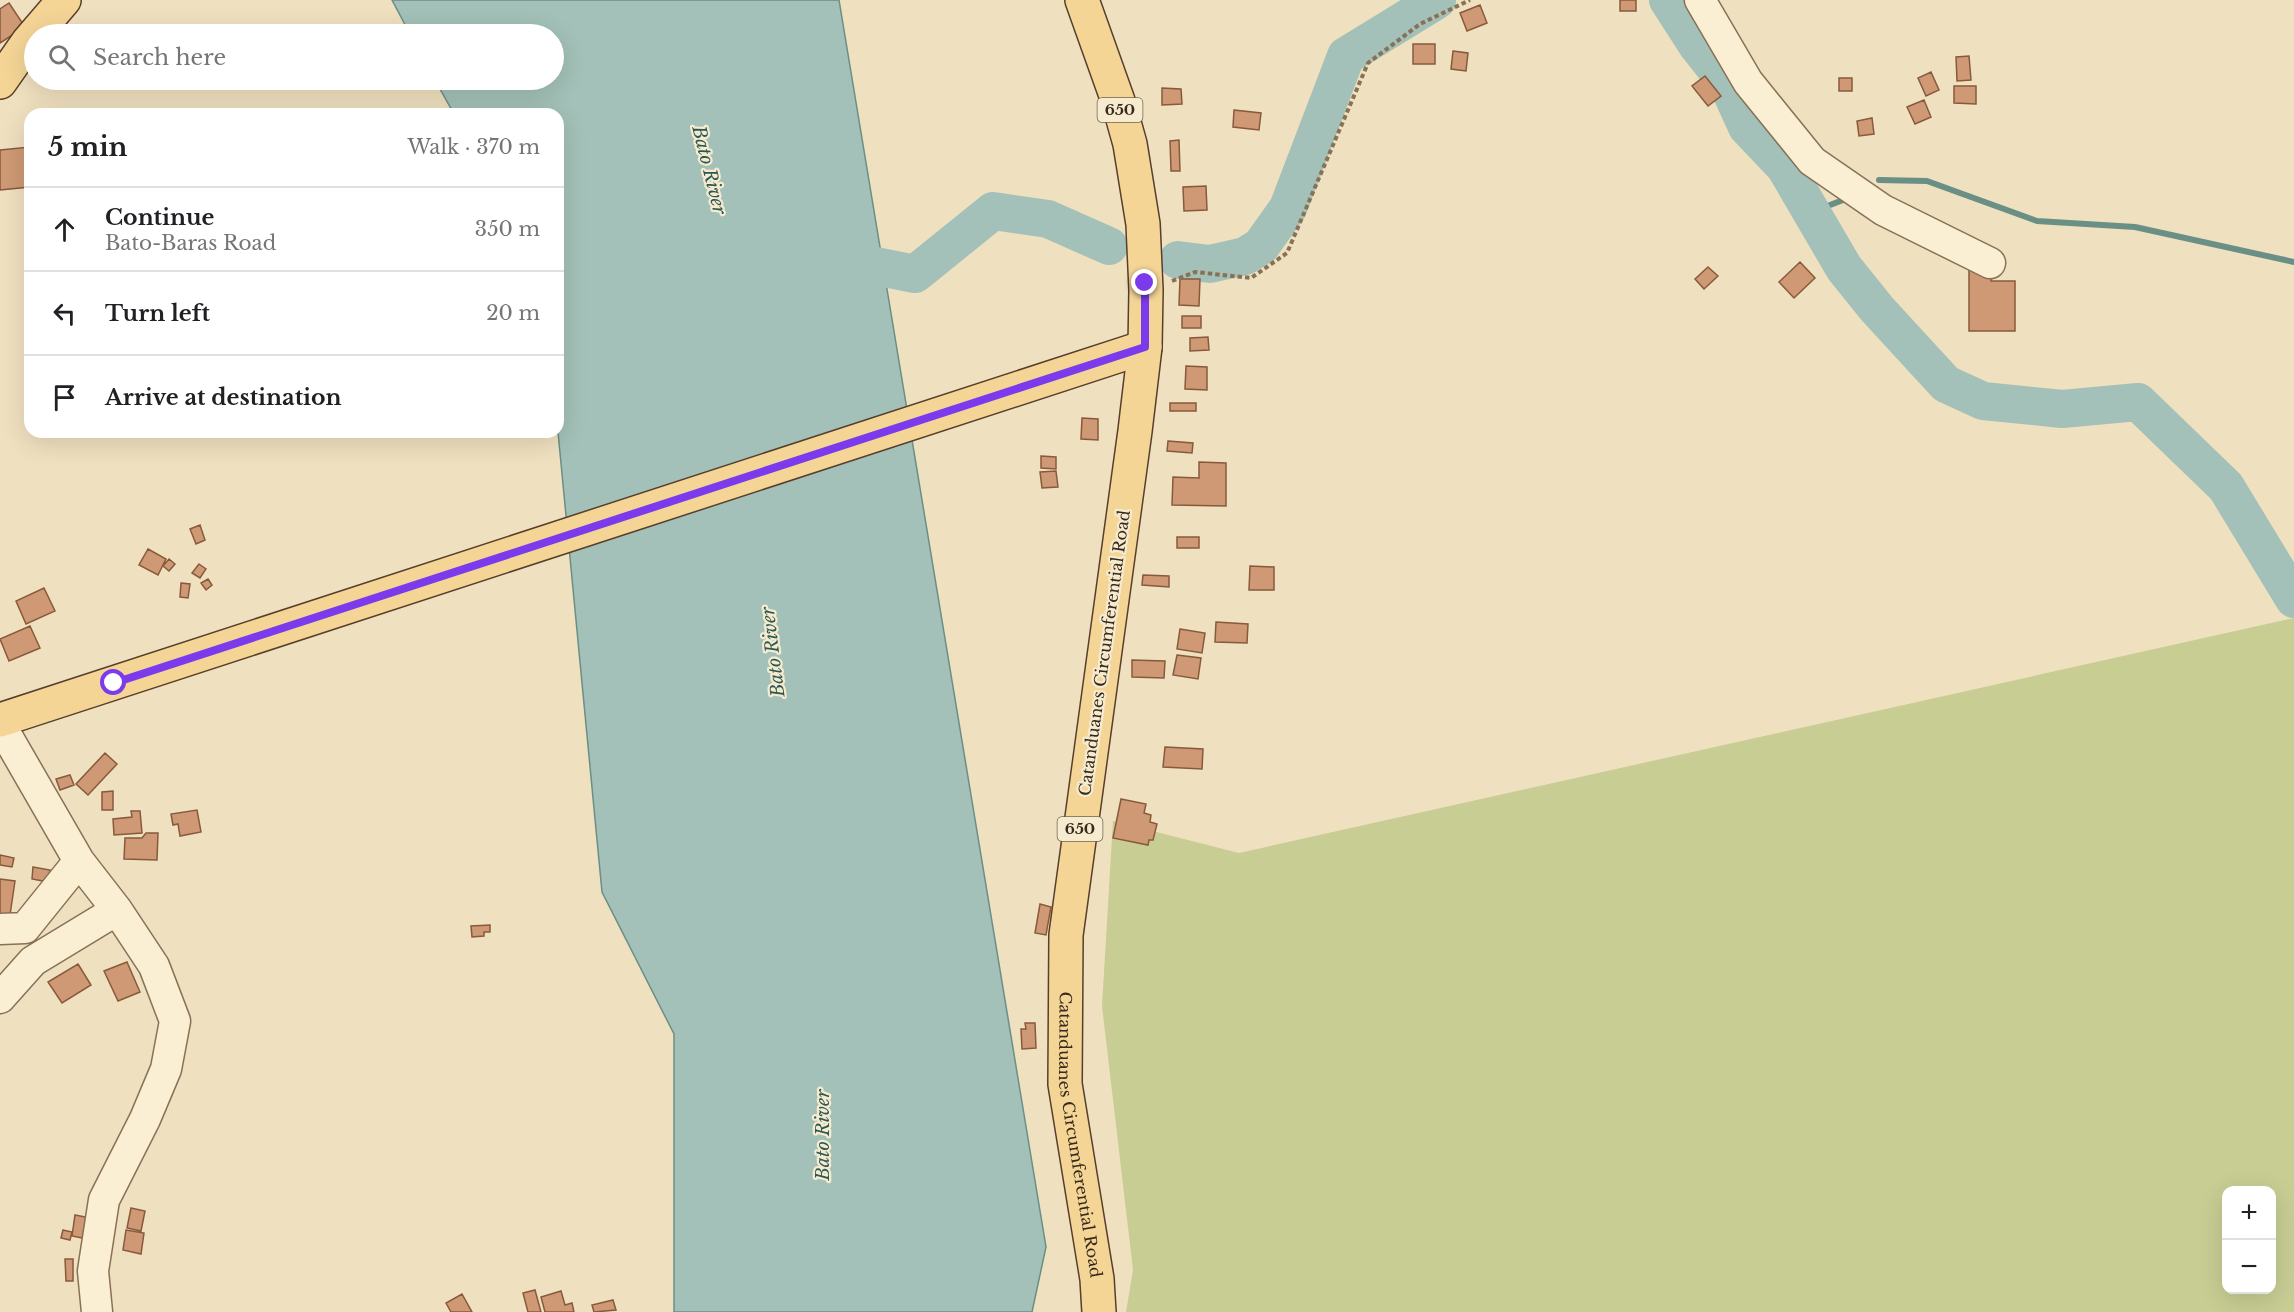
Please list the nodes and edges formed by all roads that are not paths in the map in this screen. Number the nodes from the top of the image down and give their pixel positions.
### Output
1 (64, 0) edge
2 (1082, 0) edge
3 (1700, 0) edge
4 (43, 24) edge
5 (24, 48) edge
6 (0, 82) edge
7 (1989, 263) dead end
8 (1145, 347) junction
9 (0, 722) edge
10 (79, 861) junction
11 (117, 910) junction
12 (0, 929) edge
13 (0, 998) edge
14 (97, 1312) edge
15 (1099, 1312) edge

1 - 4 main road
2 - 8 main road, Catanduanes Circumferential Road / 650
3 - 7 street
5 - 6 main road
8 - 9 main road
8 - 15 main road, Catanduanes Circumferential Road / 650
9 - 10 street
10 - 11 street
10 - 12 street
11 - 13 street
11 - 14 street

